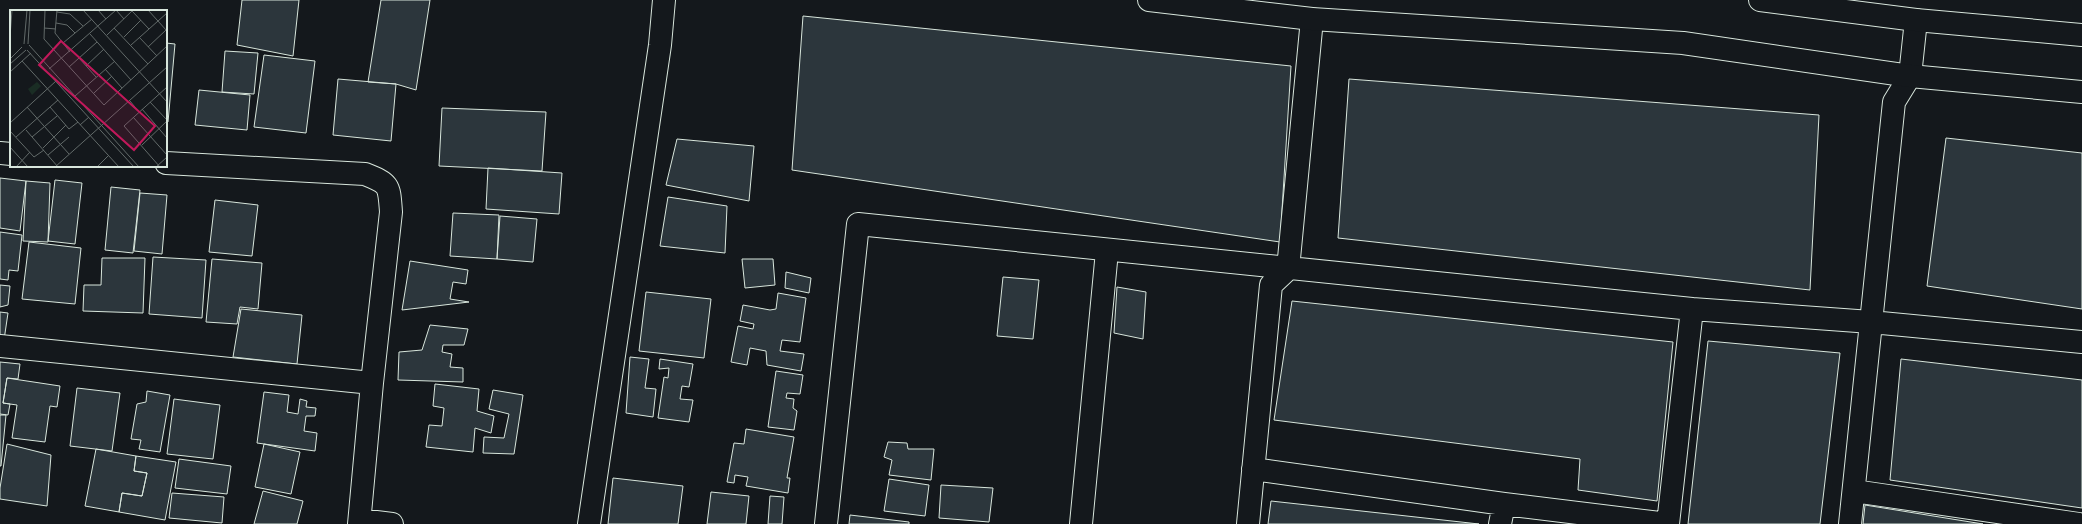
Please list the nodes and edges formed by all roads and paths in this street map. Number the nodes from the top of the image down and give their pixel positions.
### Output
1 (664, 0) edge
2 (1149, 0) edge
3 (1760, 0) edge
4 (1312, 19) junction
5 (1916, 20) junction
6 (2082, 35) edge
7 (1910, 76) junction
8 (2082, 92) edge
9 (0, 153) edge
10 (10, 154) edge
11 (167, 163) edge
12 (1107, 251) junction
13 (1288, 269) junction
14 (1692, 309) junction
15 (1871, 322) junction
16 (2082, 342) edge
17 (0, 346) edge
18 (372, 383) junction
19 (1253, 469) junction
20 (1854, 491) junction
21 (1502, 514) edge
22 (2030, 520) edge
23 (360, 522) edge
24 (392, 524) edge
25 (589, 524) edge
26 (826, 524) edge
27 (1081, 524) edge
28 (1248, 524) edge
29 (1668, 524) edge
30 (1850, 524) edge
31 (2079, 524) edge

1 - 25 street
2 - 4 street
3 - 5 street
4 - 7 street
4 - 13 street
5 - 6 street
5 - 7 street
7 - 8 street
7 - 15 street
9 - 10 street
11 - 18 street
12 - 13 street
12 - 26 street
12 - 27 street
13 - 14 street
13 - 19 street
14 - 15 street
14 - 29 street
15 - 16 street
15 - 20 street
17 - 18 street
18 - 23 street
19 - 21 street
19 - 28 street
20 - 22 street
20 - 30 street
21 - 29 street
22 - 31 street
23 - 24 street

